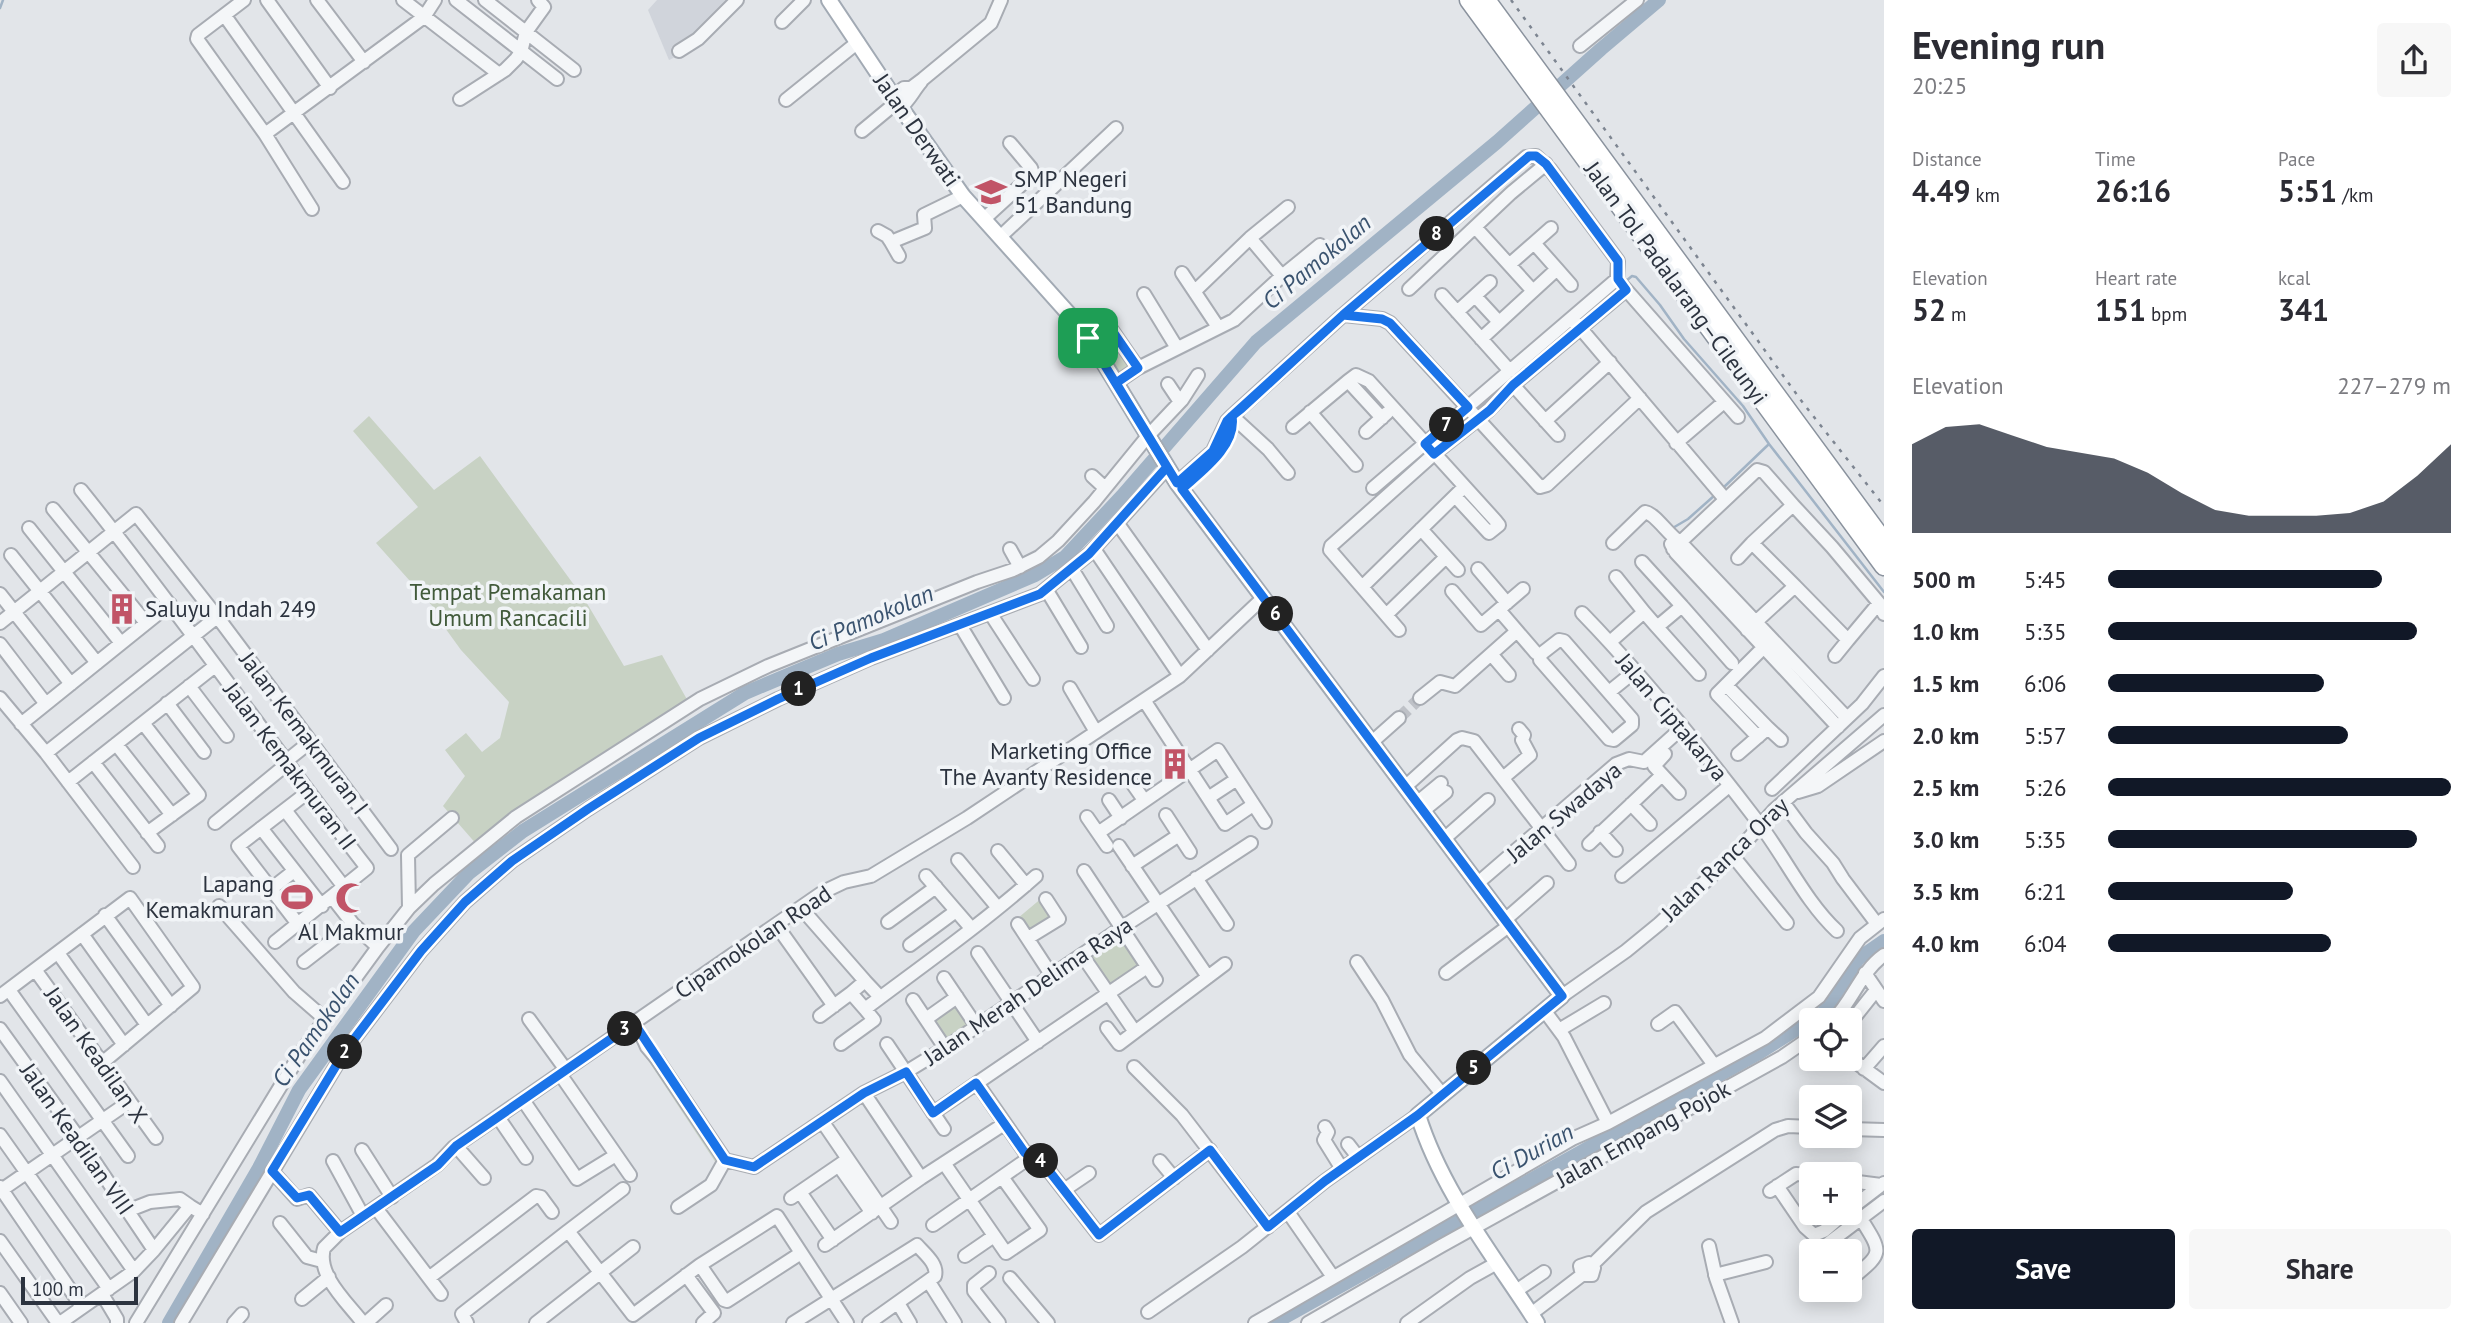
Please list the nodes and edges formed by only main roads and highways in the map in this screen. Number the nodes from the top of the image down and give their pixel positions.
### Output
1 (829, 0) edge
2 (1468, 0) edge
3 (1486, 0) edge
4 (1536, 81) junction
5 (1558, 110) junction
6 (1884, 542) edge
7 (1884, 566) edge
8 (1534, 1319) edge

1 - 8 main road, Jalan Derwati
2 - 4 highway, Jalan Tol Padalarang–Cileunyi
3 - 4 highway, Jalan Tol Padalarang–Cileunyi
4 - 5 highway, Jalan Tol Padalarang–Cileunyi
5 - 6 highway, Jalan Tol Padalarang–Cileunyi
5 - 7 highway, Jalan Tol Padalarang–Cileunyi

